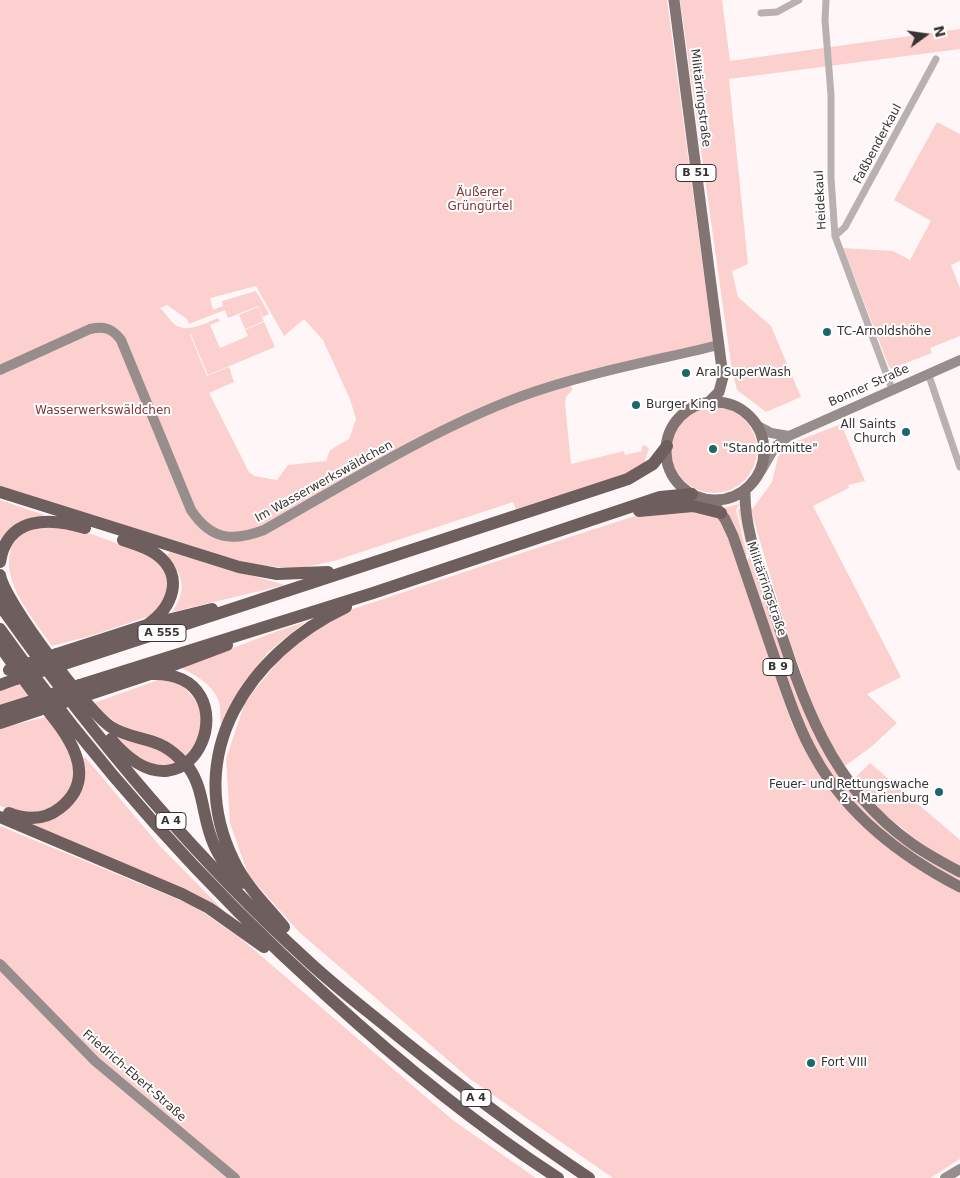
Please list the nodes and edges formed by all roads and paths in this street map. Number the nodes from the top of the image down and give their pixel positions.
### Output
1 (674, 0) edge
2 (798, 0) edge
3 (826, 0) edge
4 (761, 14) dead end
5 (936, 59) dead end
6 (835, 236) junction
7 (719, 346) junction
8 (960, 360) edge
9 (0, 370) edge
10 (928, 373) junction
11 (723, 377) junction
12 (892, 389) junction
13 (708, 403) junction
14 (735, 406) junction
15 (756, 425) junction
16 (789, 436) junction
17 (667, 446) junction
18 (958, 457) edge
19 (960, 467) edge
20 (760, 471) junction
21 (745, 490) junction
22 (0, 492) edge
23 (692, 494) junction
24 (711, 500) junction
25 (721, 513) junction
26 (614, 514) junction
27 (0, 562) edge
28 (355, 567) junction
29 (0, 575) edge
30 (0, 593) edge
31 (373, 593) junction
32 (259, 600) junction
33 (0, 605) edge
34 (147, 625) junction
35 (0, 629) edge
36 (251, 632) junction
37 (0, 646) edge
38 (61, 659) junction
39 (8, 674) edge
40 (150, 674) junction
41 (0, 685) edge
42 (83, 690) junction
43 (36, 706) junction
44 (0, 711) edge
45 (0, 723) edge
46 (59, 724) junction
47 (104, 765) junction
48 (0, 810) edge
49 (0, 817) edge
50 (960, 872) edge
51 (960, 887) edge
52 (284, 927) junction
53 (0, 964) edge
54 (292, 965) junction
55 (368, 1013) junction
56 (960, 1168) edge
57 (235, 1178) edge
58 (558, 1178) edge
59 (588, 1178) edge
60 (945, 1178) edge

1 - 7 main road, Militärringstraße / B 51
2 - 4 street
3 - 6 street, Heidekaul
5 - 6 street, Faßbenderkaul
6 - 12 street, Heidekaul
7 - 9 street, Im Wasserwerkswäldchen
7 - 11 main road, Militärringstraße / B 51
8 - 10 street, Bonner Straße
10 - 12 street, Bonner Straße
10 - 18 street
11 - 13 main road
11 - 14 main road, Militärringstraße / B 51
12 - 16 street, Bonner Straße
13 - 14 main road
13 - 17 main road
14 - 15 main road
15 - 16 street
15 - 20 main road
16 - 20 street, Bonner Straße
17 - 23 main road
17 - 28 highway, A 555
18 - 19 street
20 - 21 main road
21 - 24 main road
21 - 50 main road, Militärringstraße / B 9
22 - 28 highway
23 - 24 main road
23 - 26 highway
24 - 25 main road, Militärringstraße / B 9
25 - 26 highway
25 - 51 main road, Militärringstraße / B 9
26 - 31 highway, A 555
27 - 34 highway
28 - 32 highway, A 555
29 - 52 highway, bridge
30 - 40 highway
31 - 36 highway, A 555
31 - 52 highway
32 - 34 highway
32 - 38 highway, A 555
33 - 55 highway, A 4
34 - 38 highway
35 - 47 highway, A 4
36 - 40 highway
36 - 42 highway, A 555
37 - 46 highway
38 - 39 highway, A 555, bridge
39 - 41 highway, A 555
40 - 42 highway
42 - 43 highway, A 555, bridge
43 - 44 highway, A 555
43 - 45 highway
46 - 47 highway
46 - 48 highway
47 - 54 highway, A 4
49 - 54 highway
52 - 55 highway
53 - 57 street, Friedrich-Ebert-Straße
54 - 58 highway, A 4
55 - 59 highway, A 4
56 - 60 street

